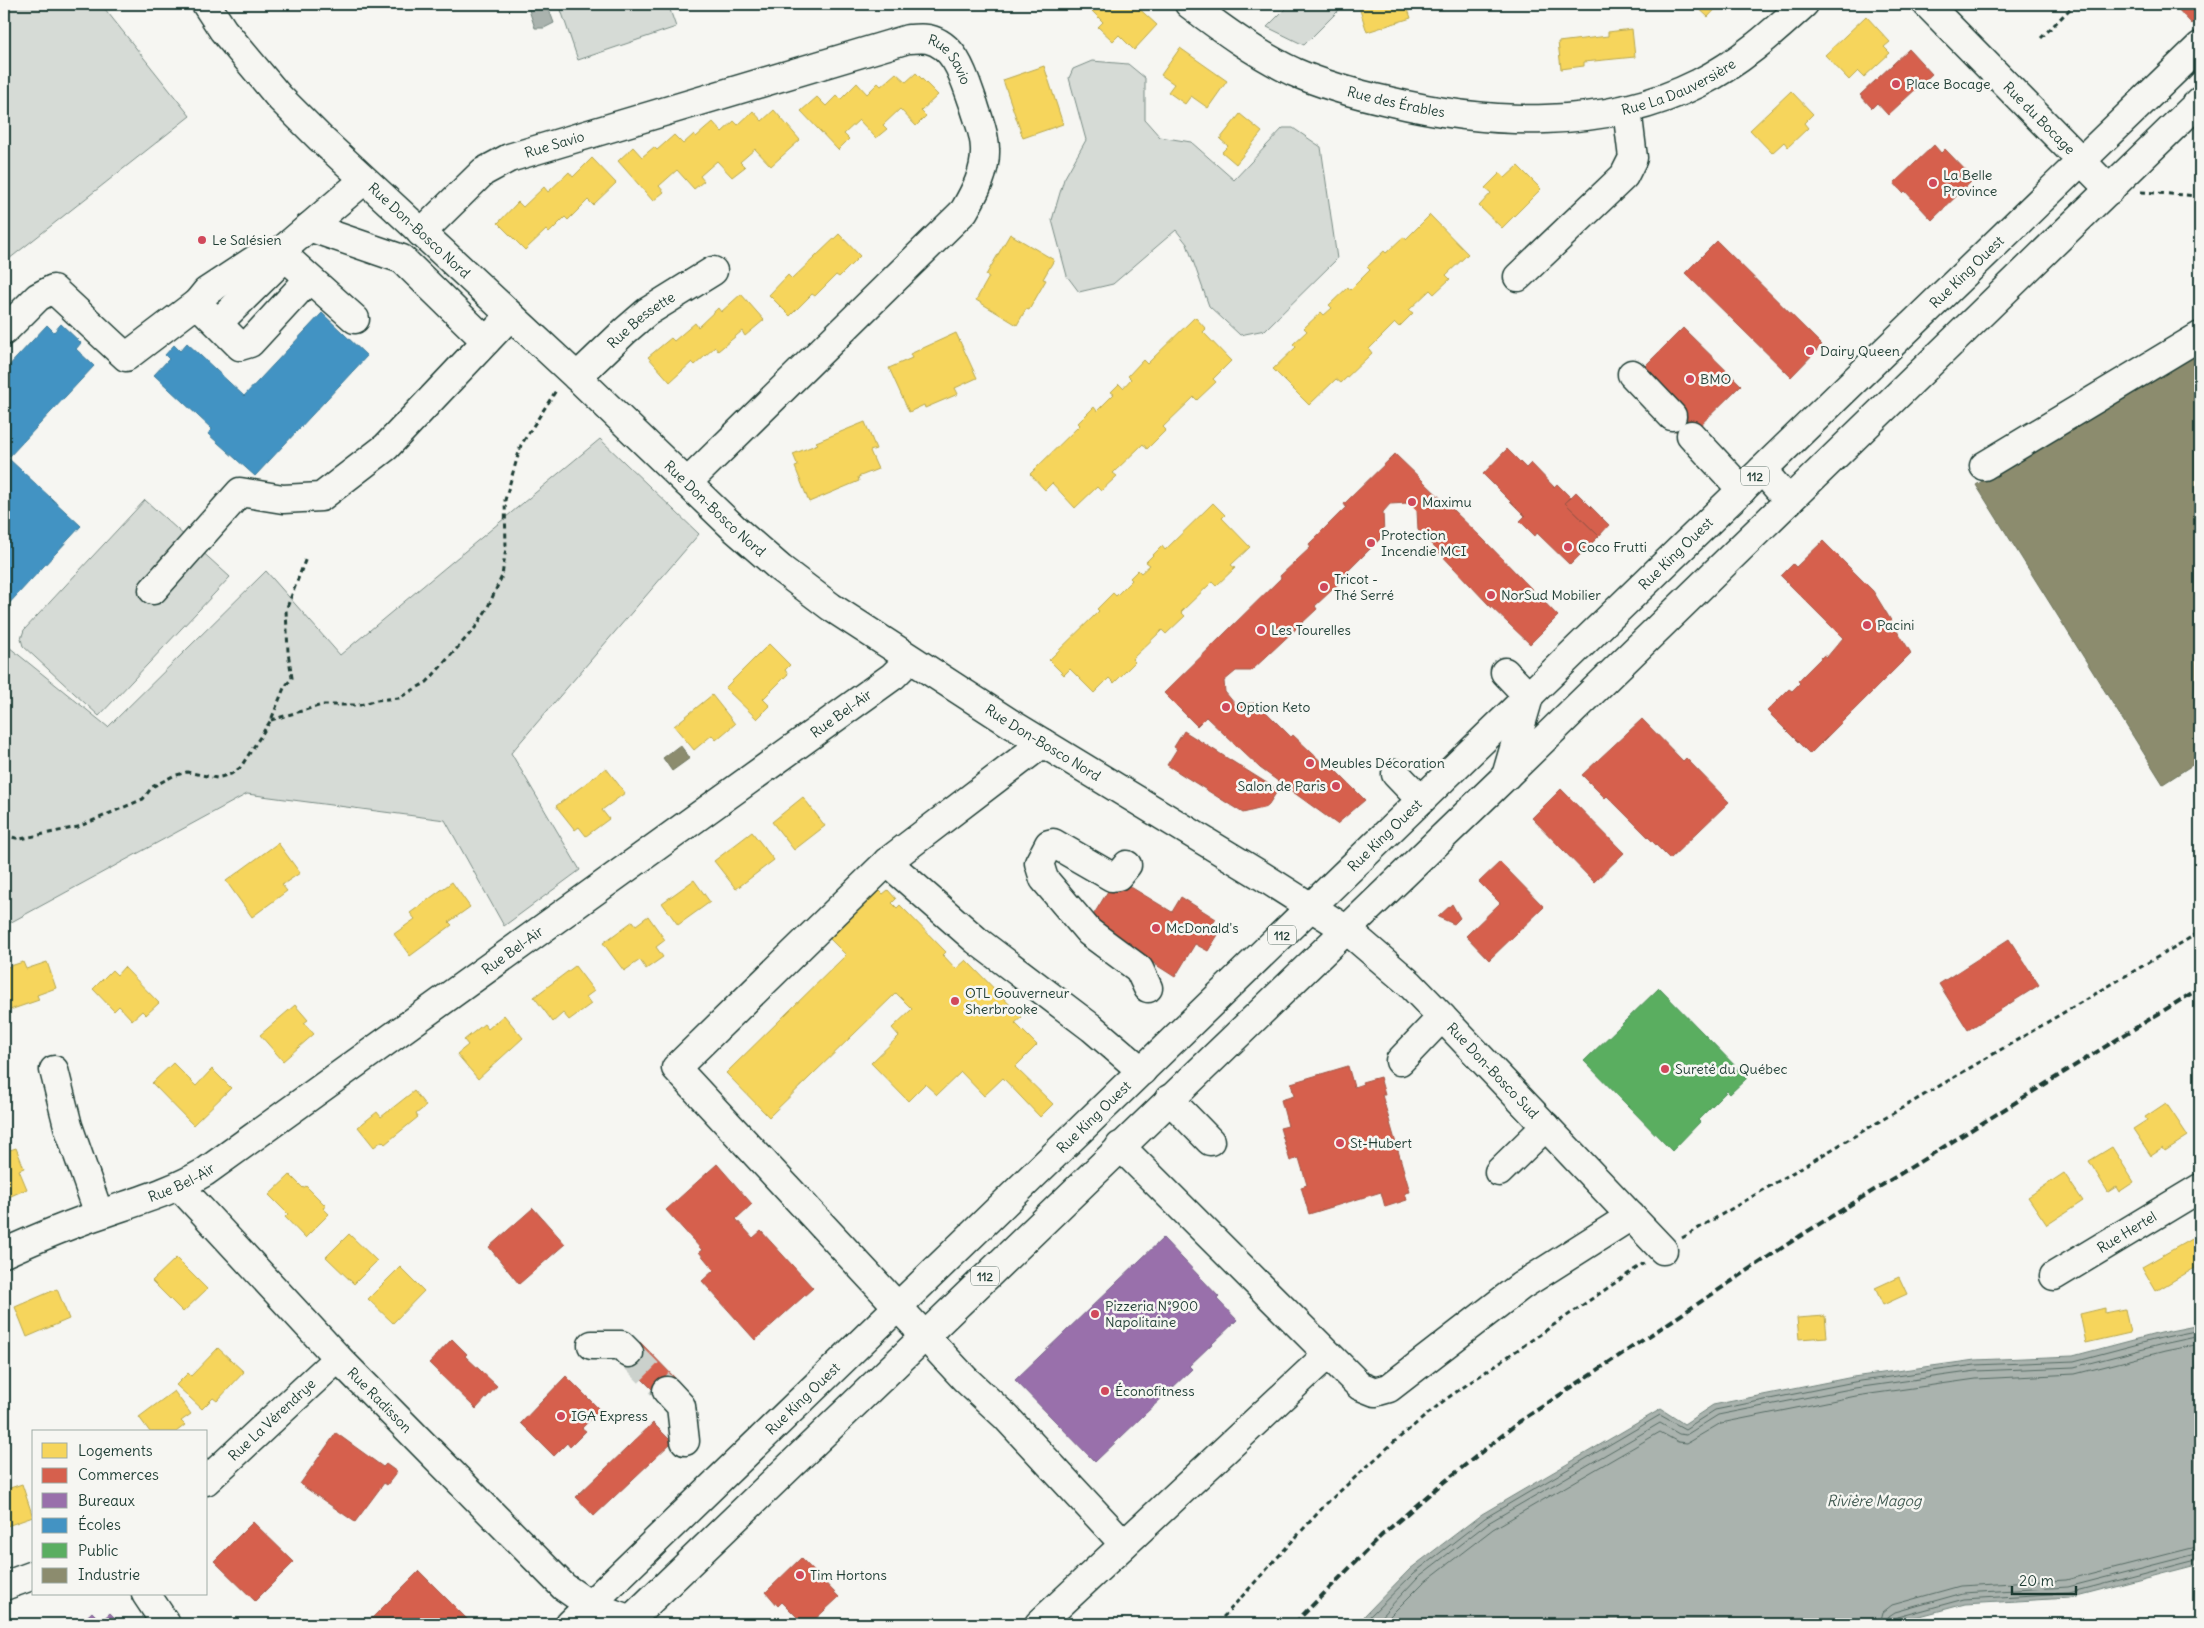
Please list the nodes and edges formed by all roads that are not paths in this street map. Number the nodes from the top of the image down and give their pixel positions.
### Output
1 (206, 4) edge
2 (1189, 4) edge
3 (1804, 4) edge
4 (1927, 4) edge
5 (2200, 46) edge
6 (2200, 101) edge
7 (1628, 109) junction
8 (2081, 161) junction
9 (364, 180) junction
10 (2110, 190) junction
11 (309, 227) junction
12 (421, 233) junction
13 (283, 254) junction
14 (713, 272) dead end
15 (1518, 277) dead end
16 (309, 279) junction
17 (197, 303) junction
18 (510, 316) junction
19 (355, 319) dead end
20 (218, 323) junction
21 (4, 331) edge
22 (2200, 336) edge
23 (486, 341) junction
24 (572, 373) junction
25 (1632, 374) dead end
26 (1672, 416) dead end
27 (1691, 435) dead end
28 (1984, 466) dead end
29 (1762, 470) junction
30 (687, 483) junction
31 (1742, 490) junction
32 (1789, 501) junction
33 (153, 590) dead end
34 (910, 659) junction
35 (1505, 672) dead end
36 (1529, 696) junction
37 (1042, 744) junction
38 (1396, 774) dead end
39 (1506, 776) junction
40 (1421, 800) junction
41 (887, 862) junction
42 (1127, 865) dead end
43 (1311, 907) junction
44 (1347, 930) junction
45 (1148, 988) dead end
46 (1442, 1016) junction
47 (1400, 1061) dead end
48 (54, 1070) dead end
49 (1142, 1071) junction
50 (1169, 1099) junction
51 (1546, 1126) junction
52 (1210, 1141) dead end
53 (1120, 1146) junction
54 (1499, 1172) dead end
55 (180, 1187) junction
56 (2200, 1188) edge
57 (99, 1214) junction
58 (1631, 1216) junction
59 (1663, 1250) dead end
60 (4, 1253) edge
61 (2054, 1276) dead end
62 (897, 1307) junction
63 (924, 1335) junction
64 (592, 1345) dead end
65 (629, 1353) tunnel mouth
66 (1327, 1355) junction
67 (338, 1358) junction
68 (666, 1391) tunnel mouth
69 (685, 1441) dead end
70 (208, 1479) edge
71 (1124, 1544) junction
72 (32, 1576) edge
73 (4, 1586) edge
74 (147, 1596) edge
75 (590, 1605) junction
76 (631, 1623) edge
77 (166, 1624) edge
78 (570, 1624) edge
79 (1039, 1624) edge

1 - 9 street, Rue Don-Bosco Nord
2 - 7 street, Rue des Érables
3 - 7 street, Rue La Dauversière
4 - 8 street, Rue du Bocage
5 - 8 street, Rue King Ouest / 112
6 - 10 street, 112
7 - 15 street, Rue La Dauversière
8 - 10 street, Rue du Bocage
8 - 29 street, Rue King Ouest / 112
9 - 11 street
9 - 12 street, Rue Don-Bosco Nord
10 - 32 street, 112
11 - 13 street
11 - 23 street
12 - 18 street, Rue Don-Bosco Nord
12 - 30 street, Rue Savio
13 - 16 street
13 - 17 street
13 - 20 street
14 - 24 street, Rue Bessette
16 - 19 street
16 - 20 street
17 - 20 street
17 - 21 street
18 - 23 street
18 - 24 street, Rue Don-Bosco Nord
22 - 28 street
23 - 33 street
24 - 30 street, Rue Don-Bosco Nord
25 - 26 street
27 - 31 street
29 - 31 street, Rue King Ouest / 112
29 - 32 street
30 - 34 street, Rue Don-Bosco Nord
31 - 36 street, Rue King Ouest / 112
32 - 39 street, 112
34 - 37 street, Rue Don-Bosco Nord
34 - 55 street, Rue Bel-Air
35 - 36 street
36 - 39 street
36 - 40 street, Rue King Ouest / 112
37 - 41 street
37 - 43 street, Rue Don-Bosco Nord
38 - 40 street
39 - 44 street, 112
40 - 43 street, Rue King Ouest / 112
41 - 49 street
41 - 62 street
42 - 45 street
43 - 44 street, Rue Don-Bosco Sud
43 - 49 street, Rue King Ouest / 112
44 - 46 street, Rue Don-Bosco Sud
44 - 50 street, 112
46 - 47 street
46 - 51 street, Rue Don-Bosco Sud
48 - 57 street
49 - 62 street, Rue King Ouest / 112
50 - 52 street
50 - 53 street, 112
51 - 54 street
51 - 58 street, Rue Don-Bosco Sud
53 - 63 street, 112
53 - 66 street
55 - 57 street, Rue Bel-Air
55 - 67 street, Rue Radisson
56 - 61 street, Rue Hertel
57 - 60 street, Rue Bel-Air
58 - 59 street, Rue Don-Bosco Sud
58 - 66 street
62 - 63 street
62 - 75 street, Rue King Ouest / 112
63 - 71 street
63 - 76 street, 112
64 - 65 street
66 - 71 street
67 - 70 street, Rue La Vérendrye
67 - 75 street, Rue Radisson
68 - 69 street
71 - 79 street
72 - 73 street
74 - 77 street
75 - 76 street, Rue Radisson
75 - 78 street, Rue King Ouest / 112

